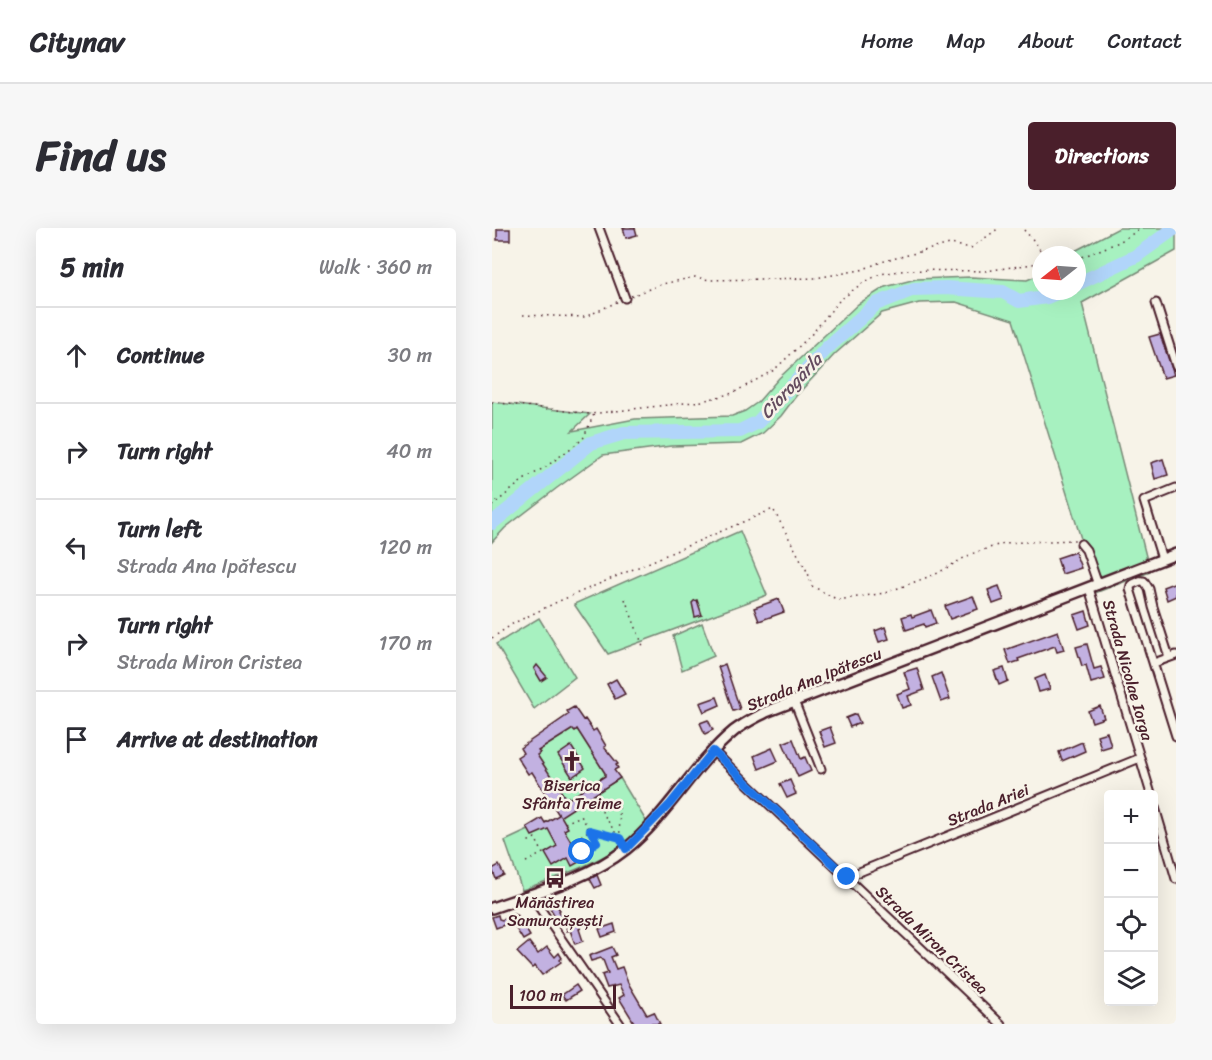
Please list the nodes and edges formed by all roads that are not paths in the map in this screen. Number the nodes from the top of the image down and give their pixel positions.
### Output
1 (599, 228) edge
2 (625, 298) road end
3 (1156, 303) dead end
4 (1176, 366) edge
5 (1176, 488) edge
6 (1082, 544) road end
7 (1176, 554) edge
8 (1162, 559) junction
9 (1132, 571) junction
10 (1140, 581) junction
11 (1094, 586) junction
12 (1173, 656) edge
13 (1154, 663) junction
14 (794, 701) junction
15 (1176, 736) edge
16 (713, 751) junction
17 (1140, 758) junction
18 (821, 770) dead end
19 (1150, 790) edge
20 (1158, 818) edge
21 (847, 877) junction
22 (1176, 879) edge
23 (530, 894) junction
24 (492, 908) edge
25 (621, 1024) edge
26 (1001, 1024) edge

1 - 2 street
3 - 4 street
5 - 8 street
6 - 11 street, Strada Nicolae Iorga
7 - 8 main road, Strada Ana Ipătescu
8 - 9 main road, Strada Ana Ipătescu
9 - 10 street
9 - 11 main road, Strada Ana Ipătescu
10 - 12 street
10 - 13 street
11 - 14 main road, Strada Ana Ipătescu
11 - 17 street, Strada Nicolae Iorga
12 - 13 street
13 - 15 street
14 - 16 main road, Strada Ana Ipătescu
14 - 18 street
16 - 21 street, Strada Miron Cristea
16 - 23 main road, Strada Ana Ipătescu
17 - 19 street, Strada Nicolae Iorga
17 - 21 street, Strada Ariei
20 - 22 street
21 - 26 street, Strada Miron Cristea
23 - 24 main road, Strada Ana Ipătescu
23 - 25 street

